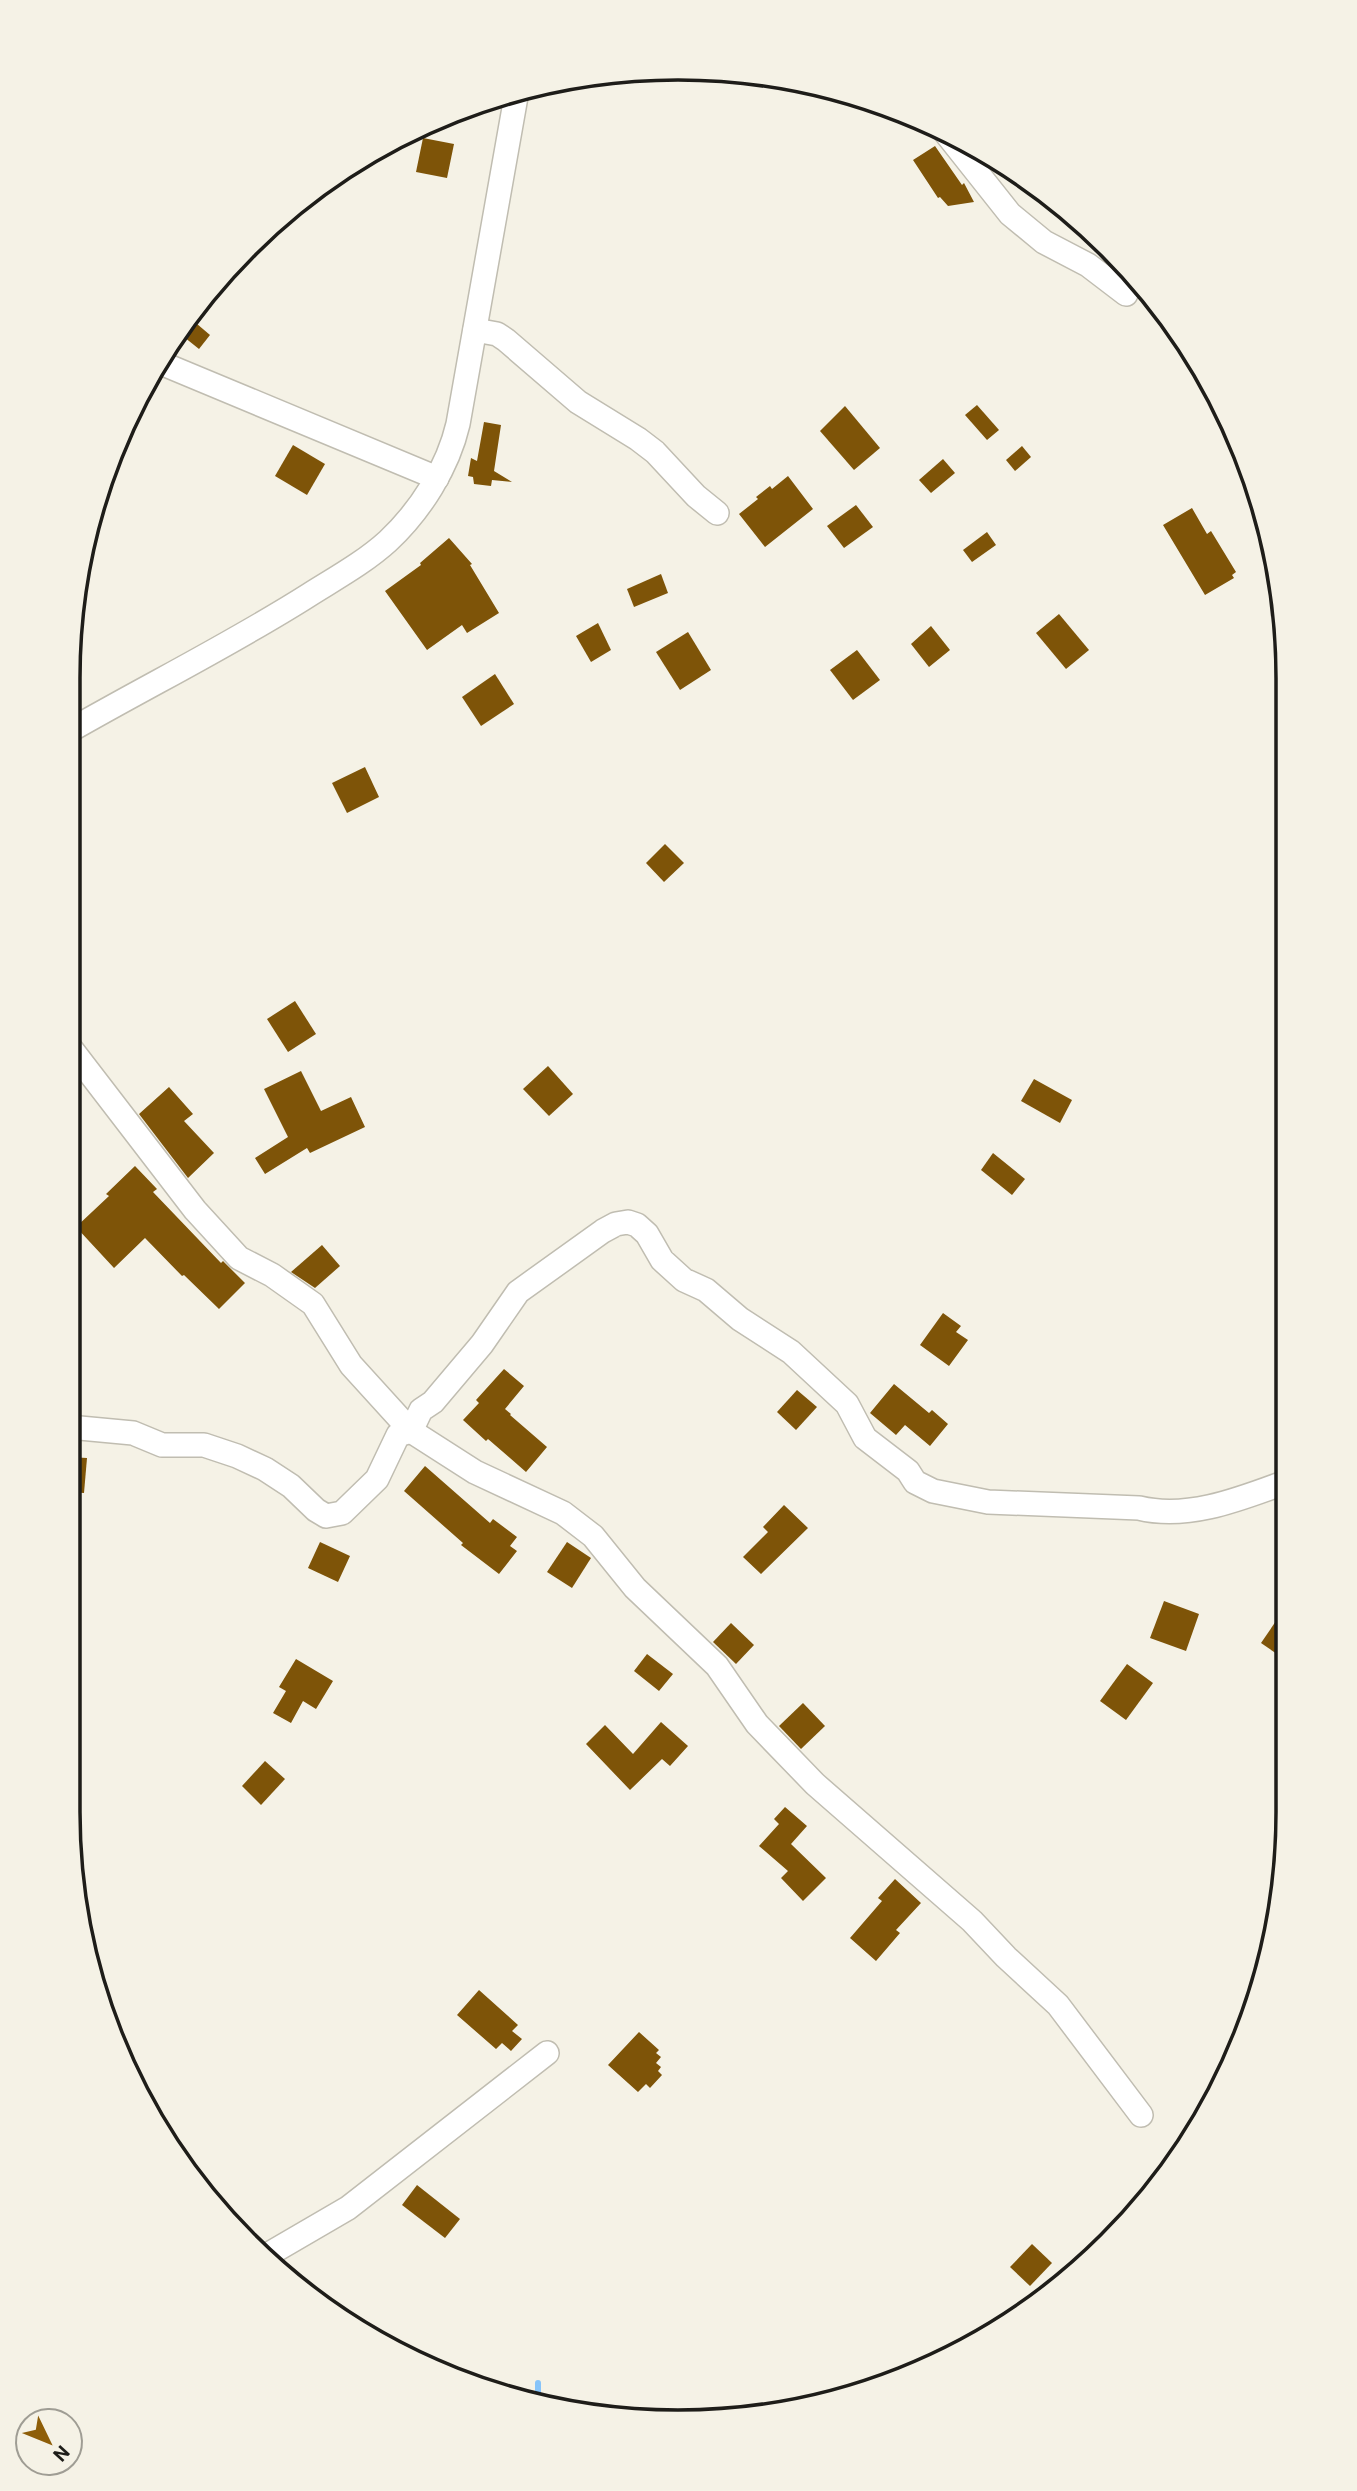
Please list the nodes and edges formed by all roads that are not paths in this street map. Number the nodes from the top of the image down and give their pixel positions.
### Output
1 (515, 104) edge
2 (960, 151) edge
3 (1126, 294) dead end
4 (475, 330) junction
5 (169, 366) edge
6 (437, 478) junction
7 (717, 513) dead end
8 (80, 724) edge
9 (80, 1060) edge
10 (80, 1428) edge
11 (411, 1431) junction
12 (1276, 1485) edge
13 (547, 2053) dead end
14 (1141, 2115) dead end
15 (273, 2252) edge

1 - 4 street
2 - 3 street
4 - 6 street
4 - 7 street
5 - 6 street
6 - 8 street
9 - 11 street
10 - 11 street
11 - 12 street
11 - 14 street
13 - 15 street

